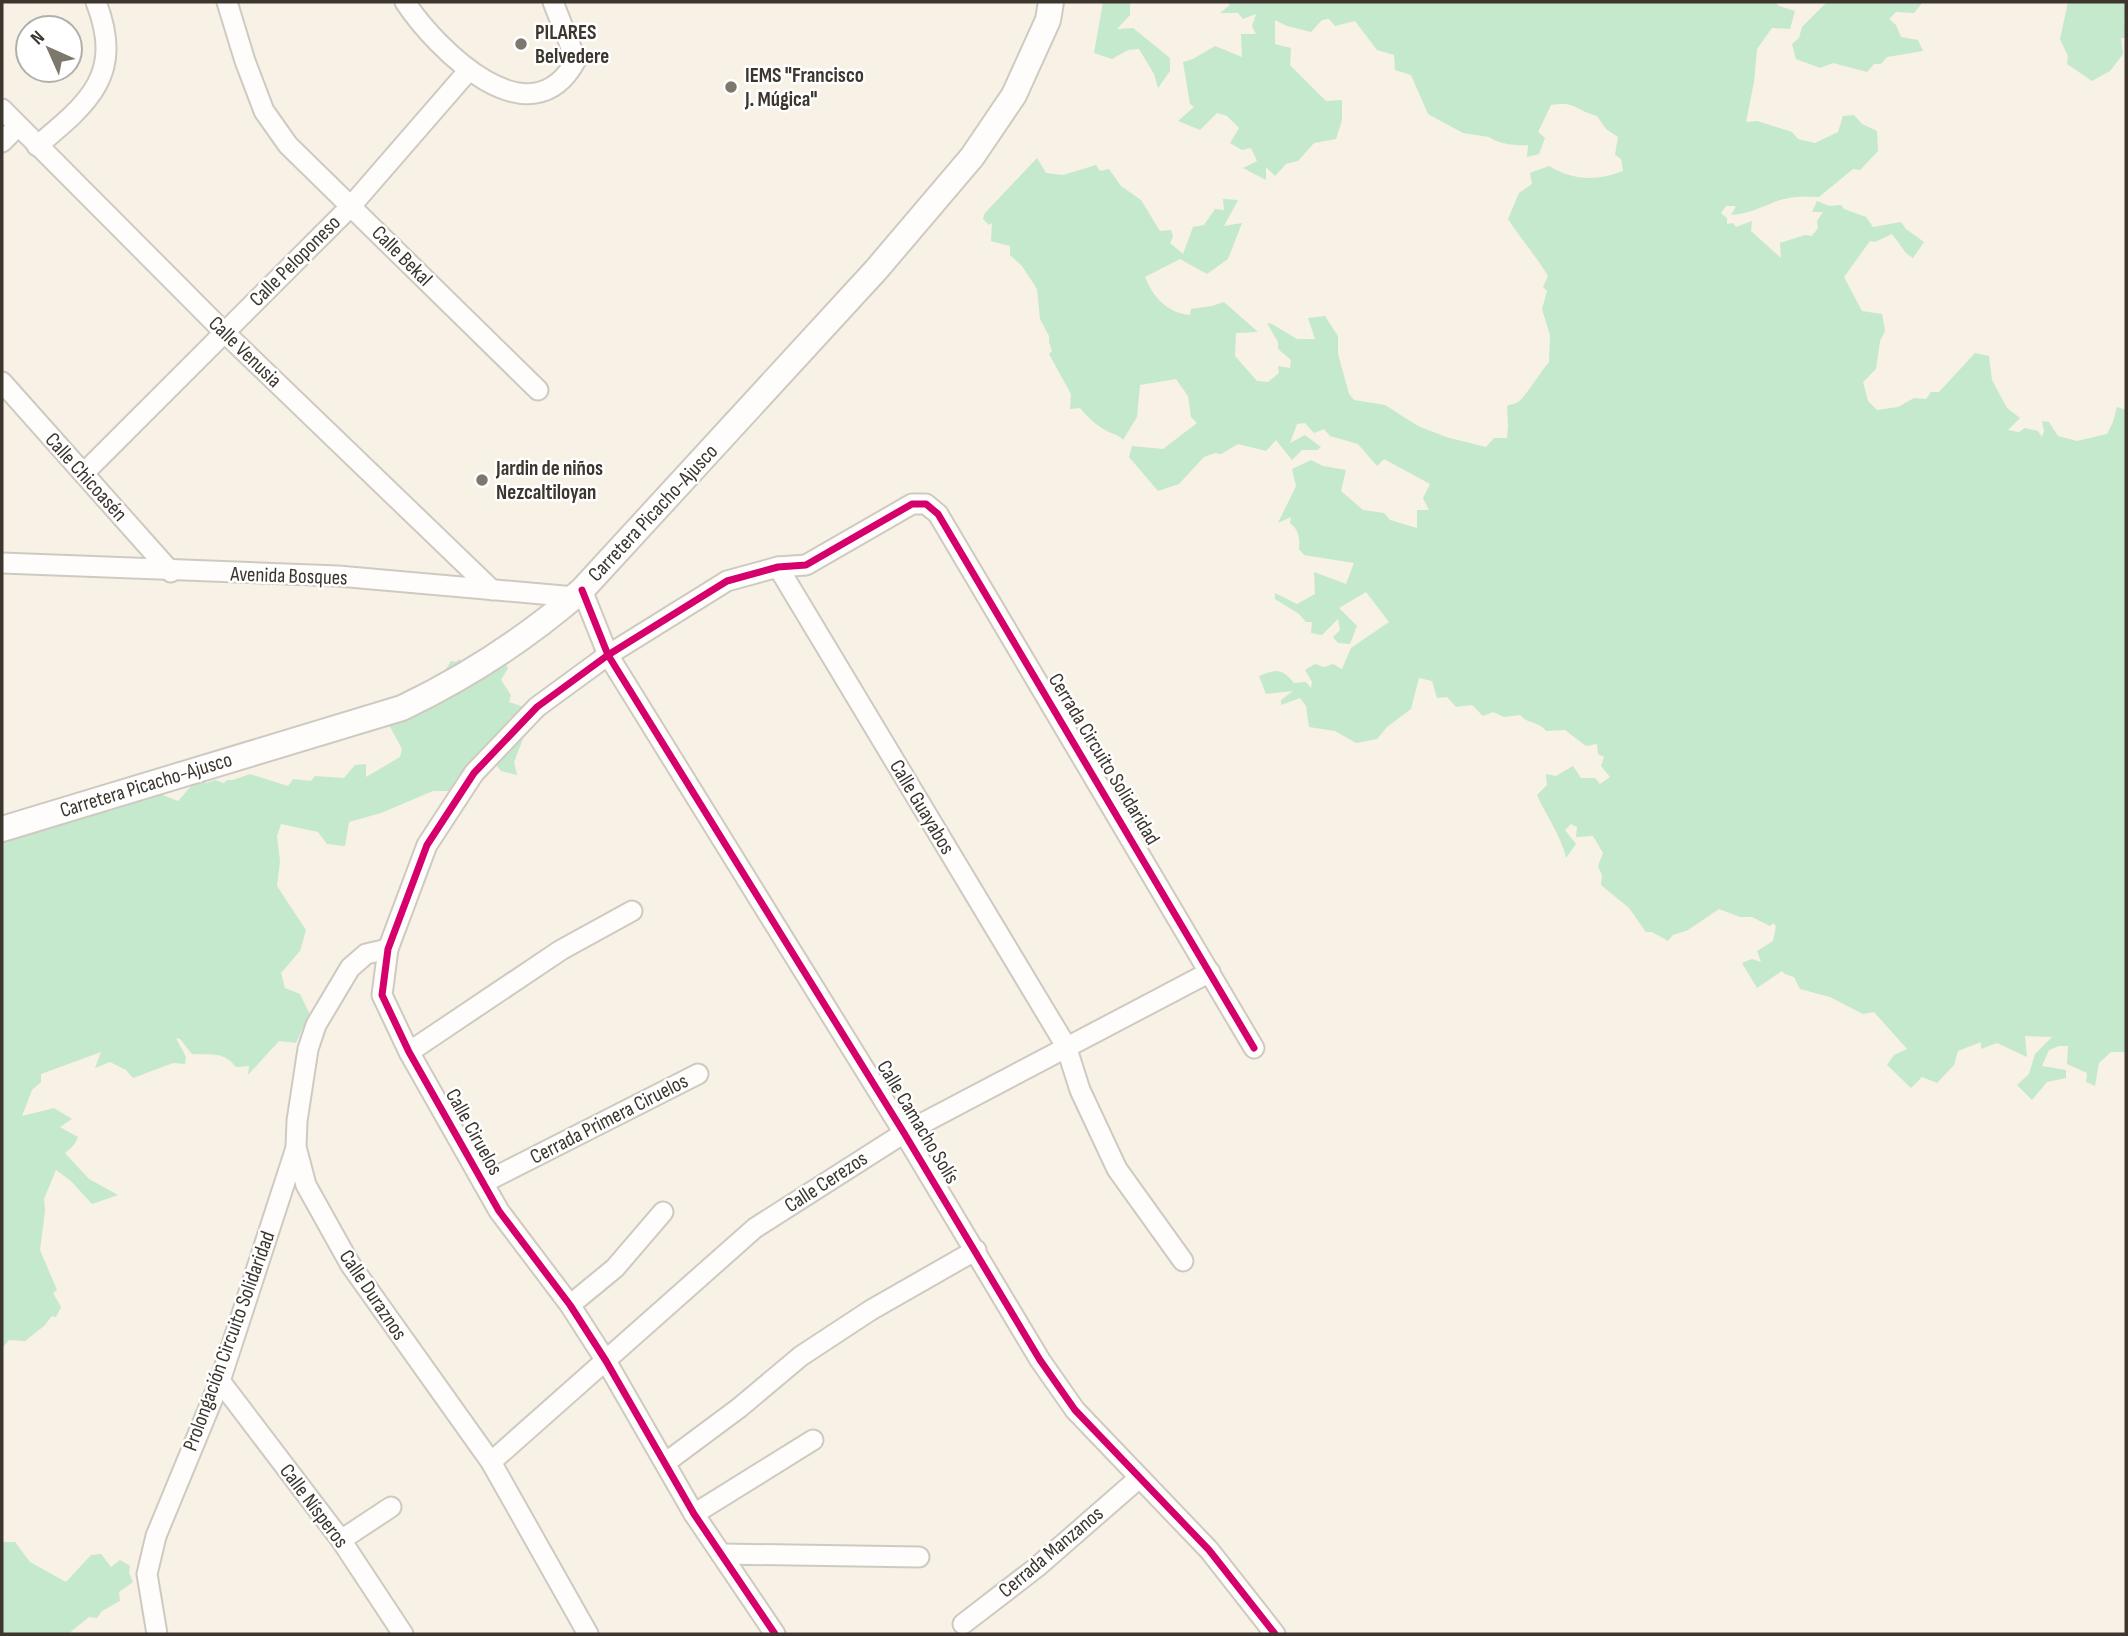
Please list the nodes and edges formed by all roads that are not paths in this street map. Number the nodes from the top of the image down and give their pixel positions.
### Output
1 (96, 2) edge
2 (227, 2) edge
3 (405, 2) edge
4 (553, 2) edge
5 (1051, 2) edge
6 (469, 70) junction
7 (2, 109) edge
8 (18, 126) junction
9 (2, 142) edge
10 (37, 146) junction
11 (351, 206) junction
12 (224, 332) junction
13 (2, 382) edge
14 (538, 390) dead end
15 (84, 473) junction
16 (912, 504) joint
17 (2, 564) edge
18 (778, 568) junction
19 (170, 572) junction
20 (492, 590) junction
21 (578, 594) junction
22 (608, 655) junction
23 (2, 829) edge
24 (632, 911) dead end
25 (388, 949) junction
26 (1210, 972) junction
27 (1066, 1046) junction
28 (1254, 1048) dead end
29 (409, 1052) junction
30 (698, 1074) dead end
31 (904, 1133) junction
32 (296, 1147) junction
33 (483, 1182) junction
34 (663, 1213) dead end
35 (976, 1250) junction
36 (1183, 1261) dead end
37 (570, 1305) junction
38 (606, 1361) junction
39 (220, 1381) junction
40 (813, 1440) dead end
41 (491, 1462) junction
42 (665, 1463) junction
43 (1138, 1479) junction
44 (391, 1507) dead end
45 (694, 1514) junction
46 (341, 1540) junction
47 (721, 1554) junction
48 (919, 1557) dead end
49 (963, 1625) dead end
50 (157, 1634) edge
51 (403, 1634) edge
52 (587, 1634) edge
53 (775, 1634) edge
54 (1275, 1634) edge

1 - 10 street
2 - 11 street, Calle Bekal
3 - 6 street
4 - 6 street
5 - 21 main road, Carretera Picacho-Ajusco
6 - 11 street, Calle Peloponeso
7 - 8 street, Calle Venusia
8 - 9 street
8 - 10 street, Calle Venusia
10 - 12 street, Calle Venusia
11 - 12 street, Calle Peloponeso
11 - 14 street, Calle Bekal
12 - 15 street, Calle Peloponeso
12 - 20 street, Calle Venusia
13 - 15 street, Calle Chicoasén
15 - 19 street, Calle Chicoasén
16 - 18 street, Calle Ciruelos
16 - 26 street, Cerrada Circuito Solidaridad
17 - 19 street, Avenida Bosques
18 - 22 street, Calle Ciruelos
18 - 27 street, Calle Guayabos
19 - 20 street, Avenida Bosques
20 - 21 street, Avenida Bosques
21 - 22 street, Calle Camacho Solís
21 - 23 main road, Carretera Picacho-Ajusco
22 - 25 street, Calle Ciruelos
22 - 31 street, Calle Camacho Solís
24 - 29 street
25 - 29 street, Calle Ciruelos
25 - 32 street, Calle Duraznos
26 - 27 street, Calle Cerezos
26 - 28 street, Cerrada Circuito Solidaridad
27 - 31 street, Calle Cerezos
27 - 36 street, Calle Guayabos
29 - 33 street, Calle Ciruelos
30 - 33 street, Cerrada Primera Ciruelos
31 - 35 street, Calle Camacho Solís
31 - 38 street, Calle Cerezos
32 - 39 street, Prolongación Circuito Solidaridad
32 - 41 street, Calle Duraznos
33 - 37 street, Calle Ciruelos
34 - 37 street
35 - 42 street
35 - 43 street, Calle Camacho Solís
37 - 38 street, Calle Ciruelos
38 - 41 street, Calle Cerezos
38 - 42 street, Calle Ciruelos
39 - 46 street, Calle Nísperos
39 - 50 street, Prolongación Circuito Solidaridad
40 - 45 street
41 - 52 street, Calle Duraznos
42 - 45 street, Calle Ciruelos
43 - 49 street, Cerrada Manzanos
43 - 54 street, Calle Camacho Solís
44 - 46 street
45 - 47 street, Calle Ciruelos
46 - 51 street, Calle Nísperos
47 - 48 street
47 - 53 street, Calle Ciruelos

